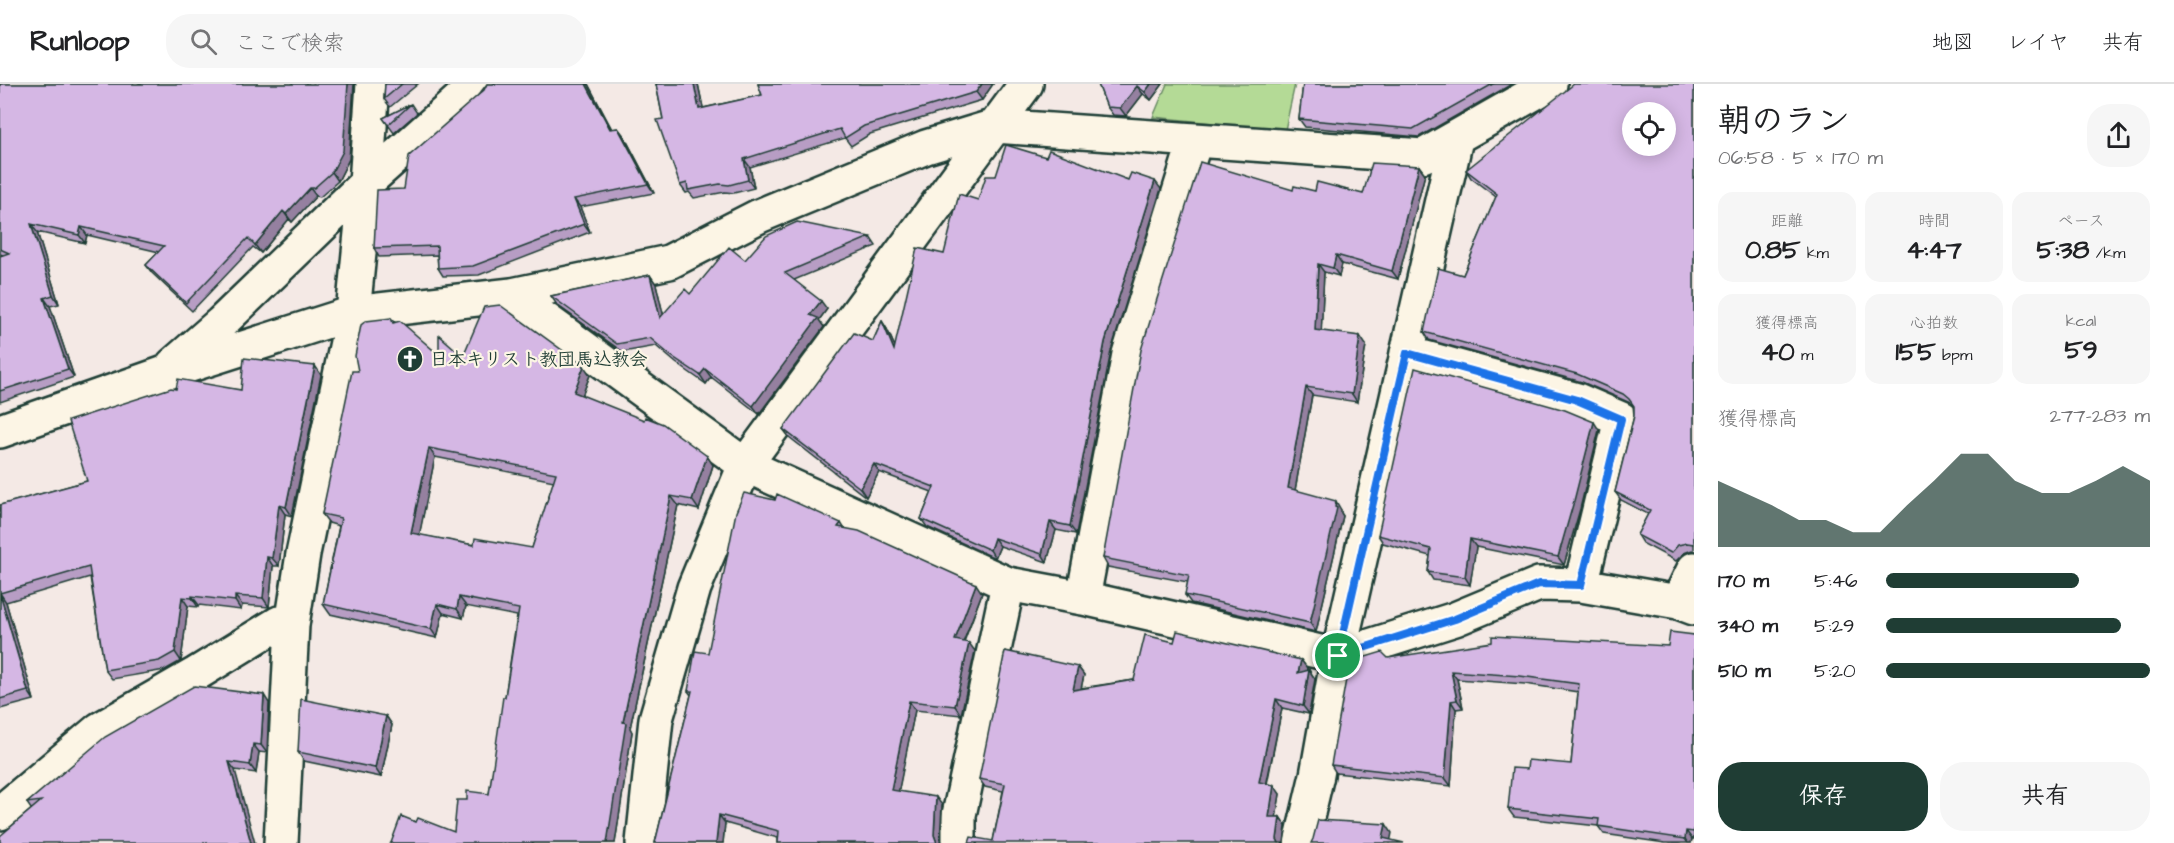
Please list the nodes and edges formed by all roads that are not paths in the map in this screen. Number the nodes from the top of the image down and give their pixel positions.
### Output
1 (373, 84) edge
2 (477, 84) edge
3 (1026, 84) edge
4 (1550, 84) edge
5 (995, 126) junction
6 (1456, 139) junction
7 (1196, 141) junction
8 (366, 183) junction
9 (512, 295) junction
10 (353, 312) junction
11 (1407, 353) junction
12 (162, 374) junction
13 (0, 431) edge
14 (745, 465) junction
15 (1694, 569) edge
16 (1008, 584) junction
17 (1581, 585) junction
18 (1083, 598) junction
19 (1686, 605) edge
20 (292, 625) junction
21 (1338, 656) junction
22 (0, 813) edge
23 (281, 843) edge
24 (643, 843) edge
25 (959, 843) edge
26 (1301, 843) edge

1 - 8 street
2 - 8 street
3 - 5 street
4 - 6 street
5 - 7 street
5 - 9 street
5 - 14 street
6 - 7 street
6 - 11 street
7 - 18 street
8 - 10 street
8 - 12 street
9 - 10 street
9 - 14 street
10 - 12 street
10 - 20 street
11 - 17 street
11 - 21 street
12 - 13 street
14 - 16 street
14 - 24 street
15 - 19 street
16 - 18 street
16 - 25 street
17 - 19 street
17 - 21 street
18 - 21 street
20 - 22 street
20 - 23 street
21 - 26 street

